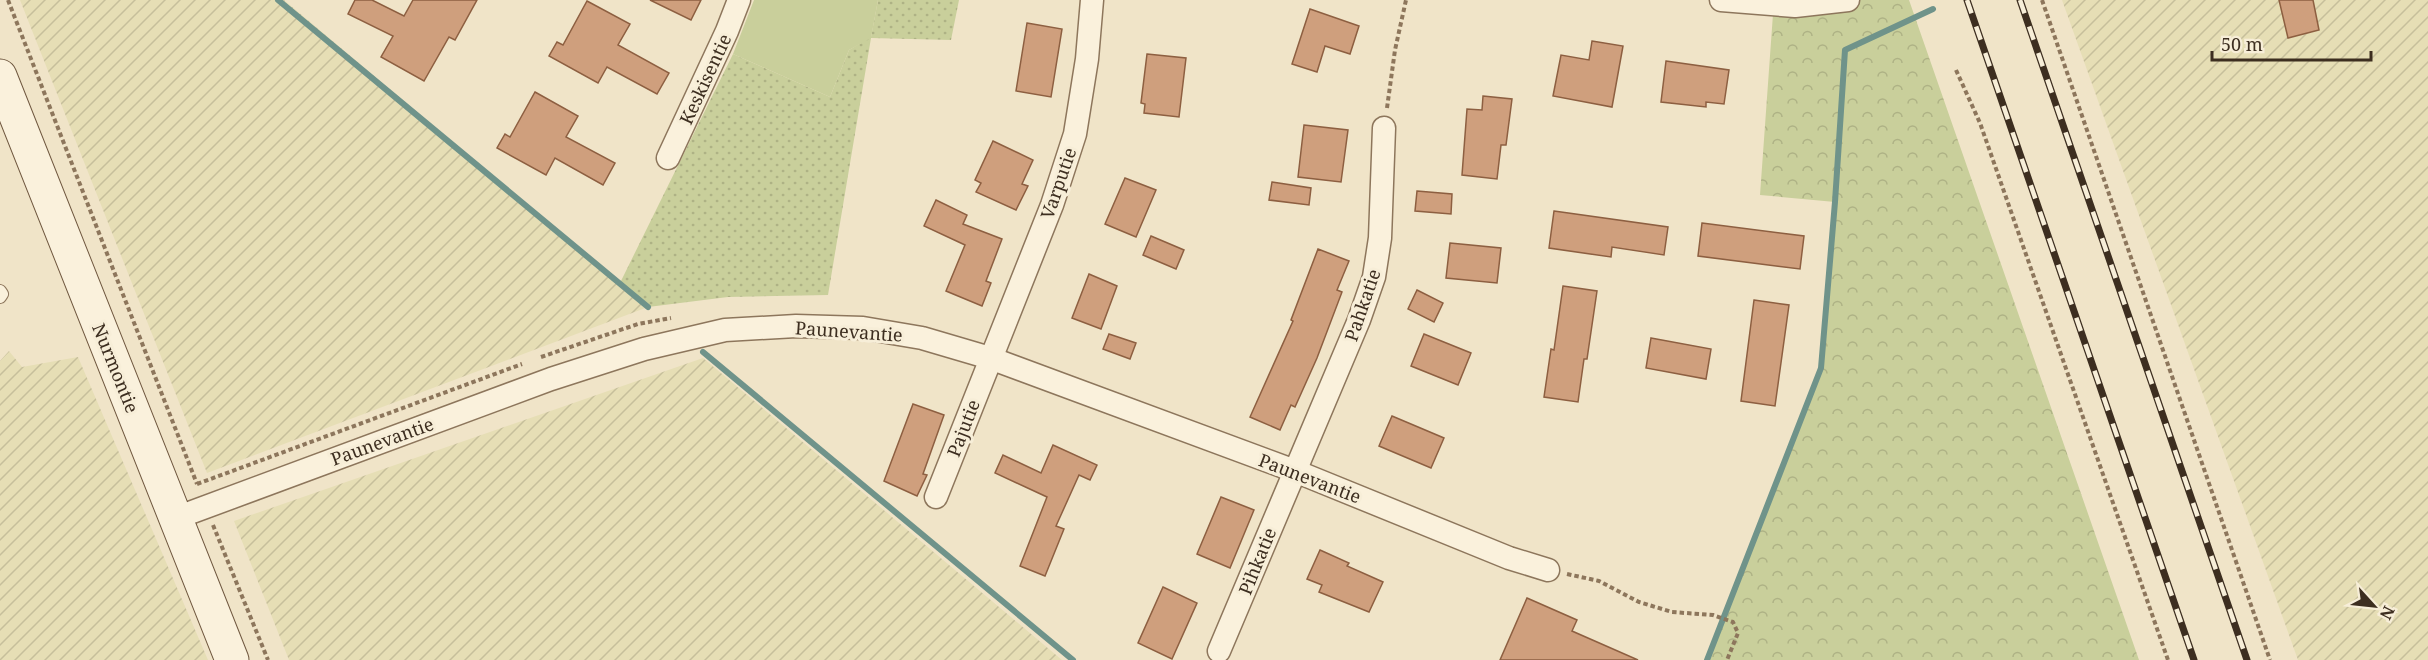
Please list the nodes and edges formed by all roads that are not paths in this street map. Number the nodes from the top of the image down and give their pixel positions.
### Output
1 (739, 0) edge
2 (1092, 0) edge
3 (1721, 0) edge
4 (1848, 0) edge
5 (0, 76) edge
6 (1384, 128) road end
7 (668, 158) dead end
8 (0, 291) edge
9 (0, 297) edge
10 (990, 358) junction
11 (1295, 471) junction
12 (936, 497) dead end
13 (190, 512) junction
14 (1548, 570) road end
15 (1219, 651) dead end
16 (232, 660) edge

1 - 7 street, Keskisentie
2 - 10 street, Varputie
3 - 4 street
5 - 13 main road, Nurmontie
6 - 11 street, Pahkatie
8 - 9 lane
10 - 11 street, Paunevantie
10 - 12 street, Pajutie
10 - 13 street, Paunevantie
11 - 14 street, Paunevantie
11 - 15 street, Pihkatie
13 - 16 main road, Nurmontie

